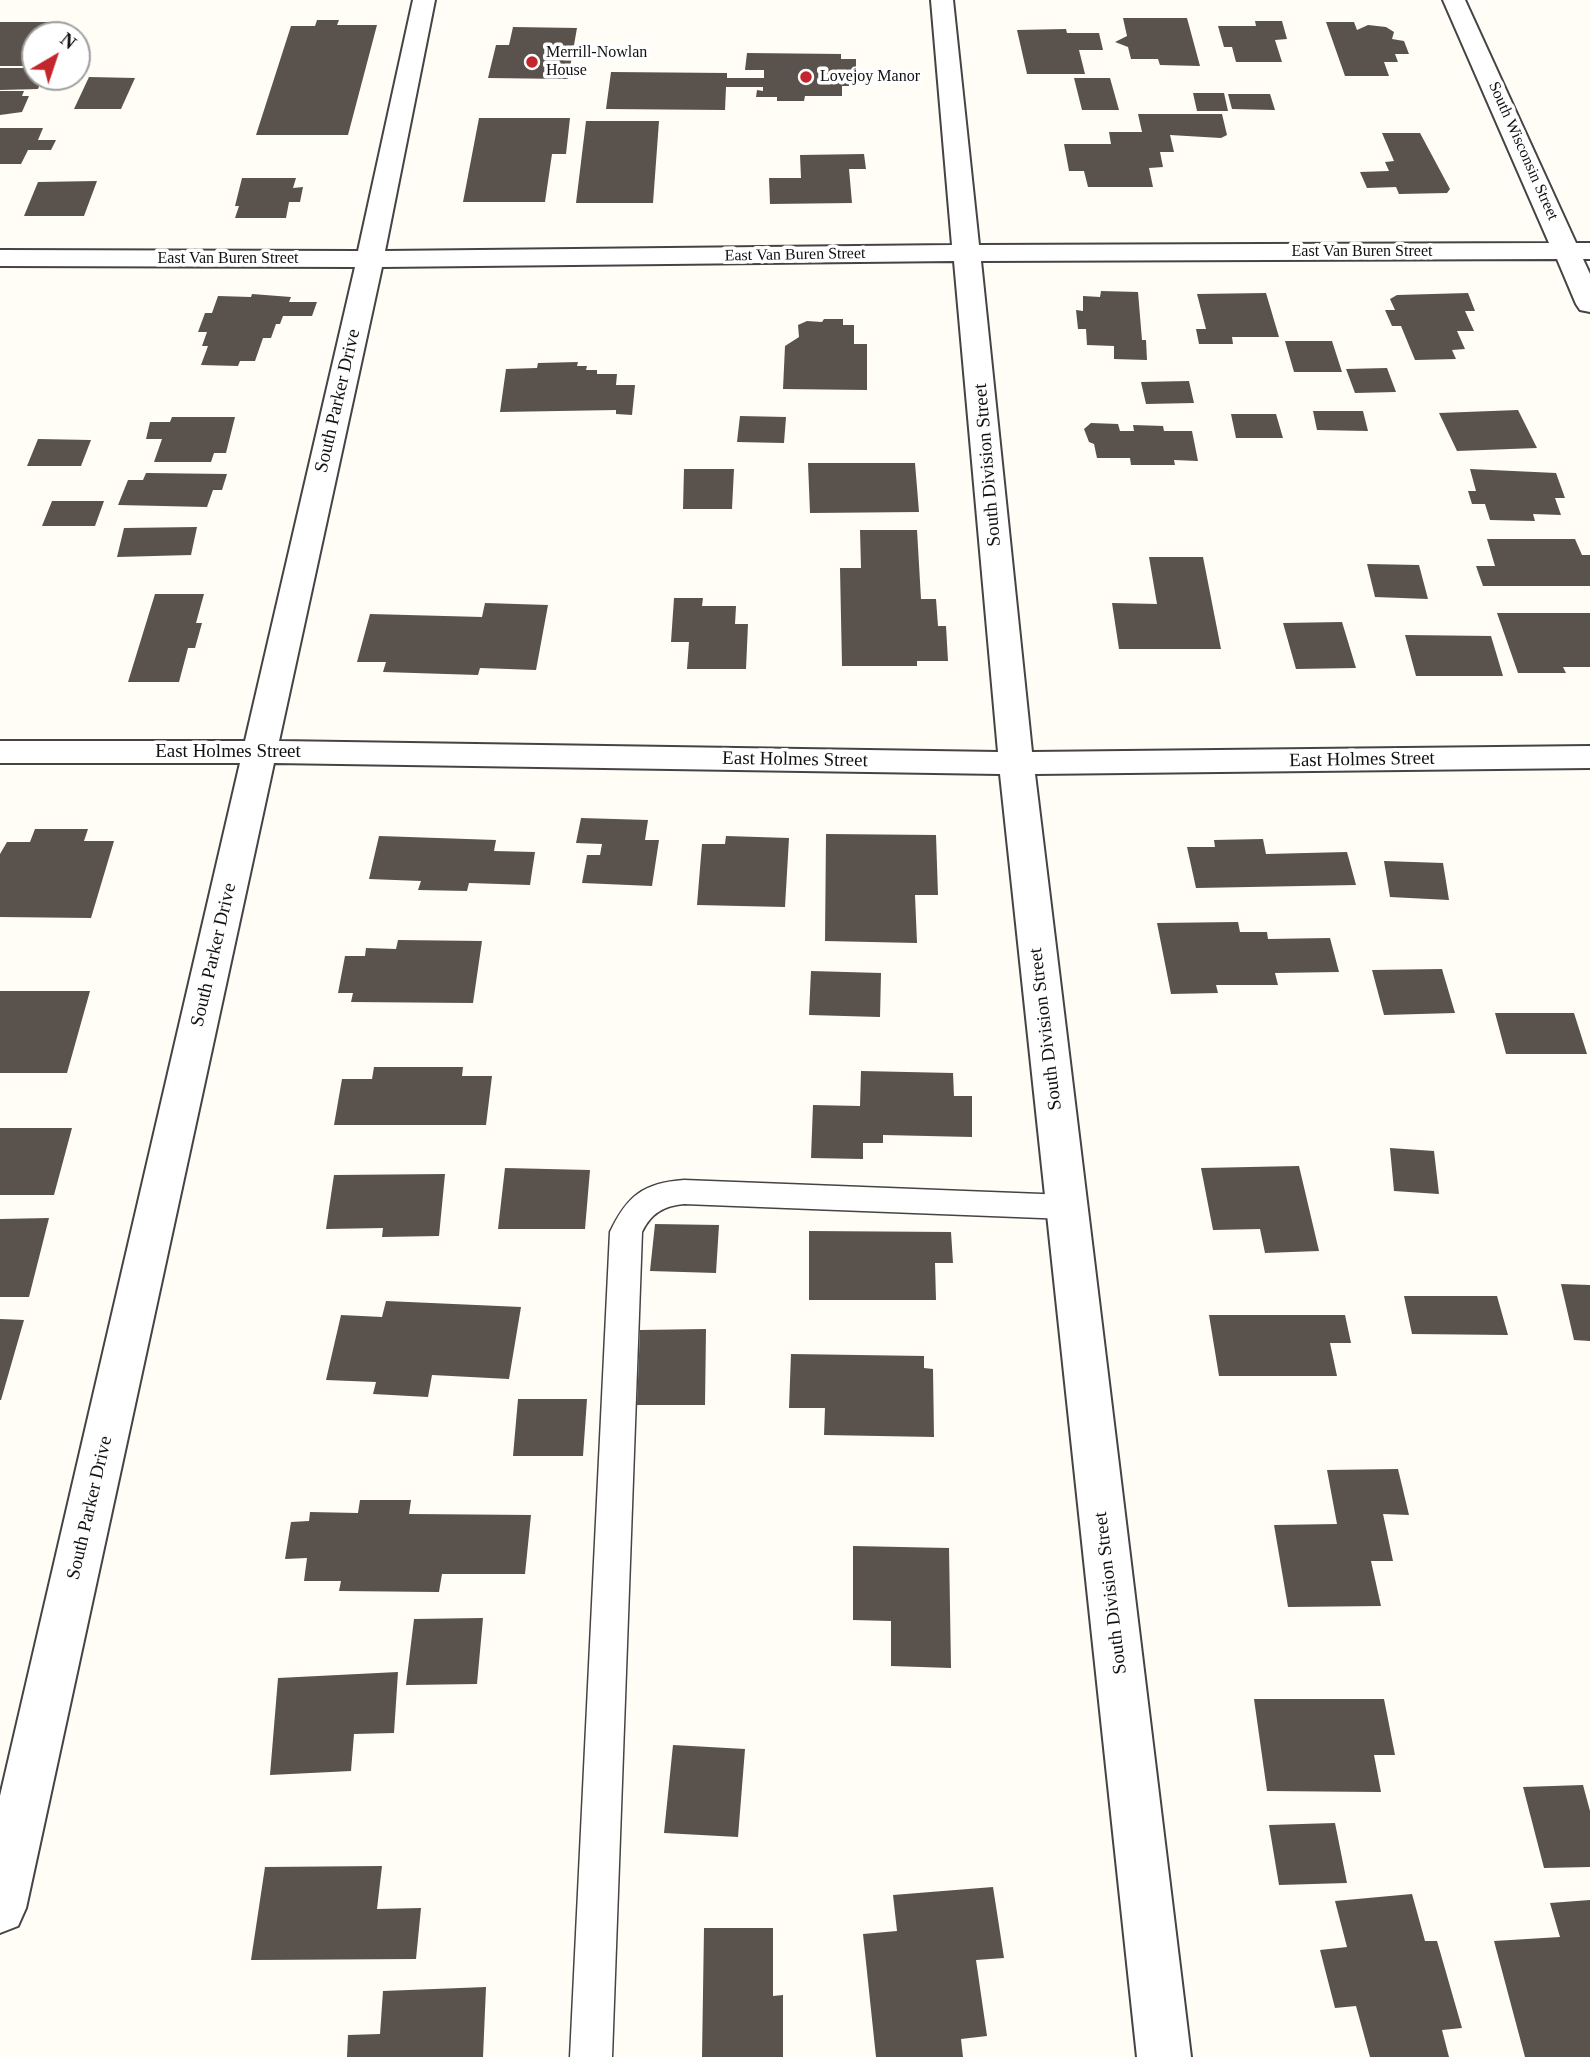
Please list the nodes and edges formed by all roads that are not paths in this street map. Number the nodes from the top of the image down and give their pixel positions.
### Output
1 (424, 0) edge
2 (942, 0) edge
3 (1454, 0) edge
4 (1579, 251) edge
5 (968, 253) junction
6 (0, 258) edge
7 (370, 259) junction
8 (1590, 303) edge
9 (0, 751) edge
10 (259, 752) junction
11 (1590, 757) edge
12 (1016, 763) junction
13 (1067, 1206) junction
14 (0, 1908) edge
15 (591, 2057) edge
16 (1164, 2057) edge

1 - 7 street, South Parker Drive
2 - 5 street, South Division Street
3 - 4 street, South Wisconsin Street
4 - 5 street, East Van Buren Street
4 - 8 street, South Wisconsin Street
5 - 7 street, East Van Buren Street
5 - 12 street, South Division Street
6 - 7 street, East Van Buren Street
7 - 10 street, South Parker Drive
9 - 10 street, East Holmes Street
10 - 12 street, East Holmes Street
10 - 14 street, South Parker Drive
11 - 12 street, East Holmes Street
12 - 13 street, South Division Street
13 - 15 lane
13 - 16 street, South Division Street

